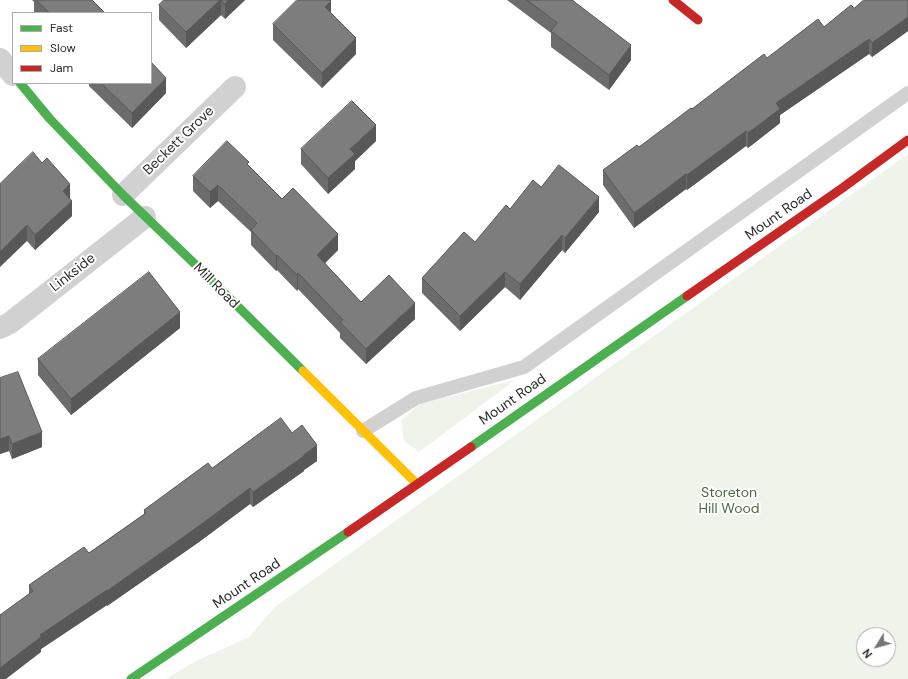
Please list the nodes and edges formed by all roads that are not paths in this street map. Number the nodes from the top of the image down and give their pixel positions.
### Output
1 (673, 0) edge
2 (698, 20) dead end
3 (0, 59) edge
4 (12, 74) edge
5 (21, 84) edge
6 (235, 87) dead end
7 (908, 93) edge
8 (908, 140) edge
9 (123, 195) junction
10 (145, 217) junction
11 (0, 328) edge
12 (363, 431) junction
13 (417, 484) junction
14 (131, 679) edge

1 - 2 main road
3 - 4 street
5 - 9 main road, Mill Road
6 - 9 street, Beckett Grove
7 - 12 lane
8 - 13 main road, Mount Road
9 - 10 main road, Mill Road
10 - 11 street, Linkside
10 - 12 main road, Mill Road
12 - 13 main road, Mill Road
13 - 14 main road, Mount Road

